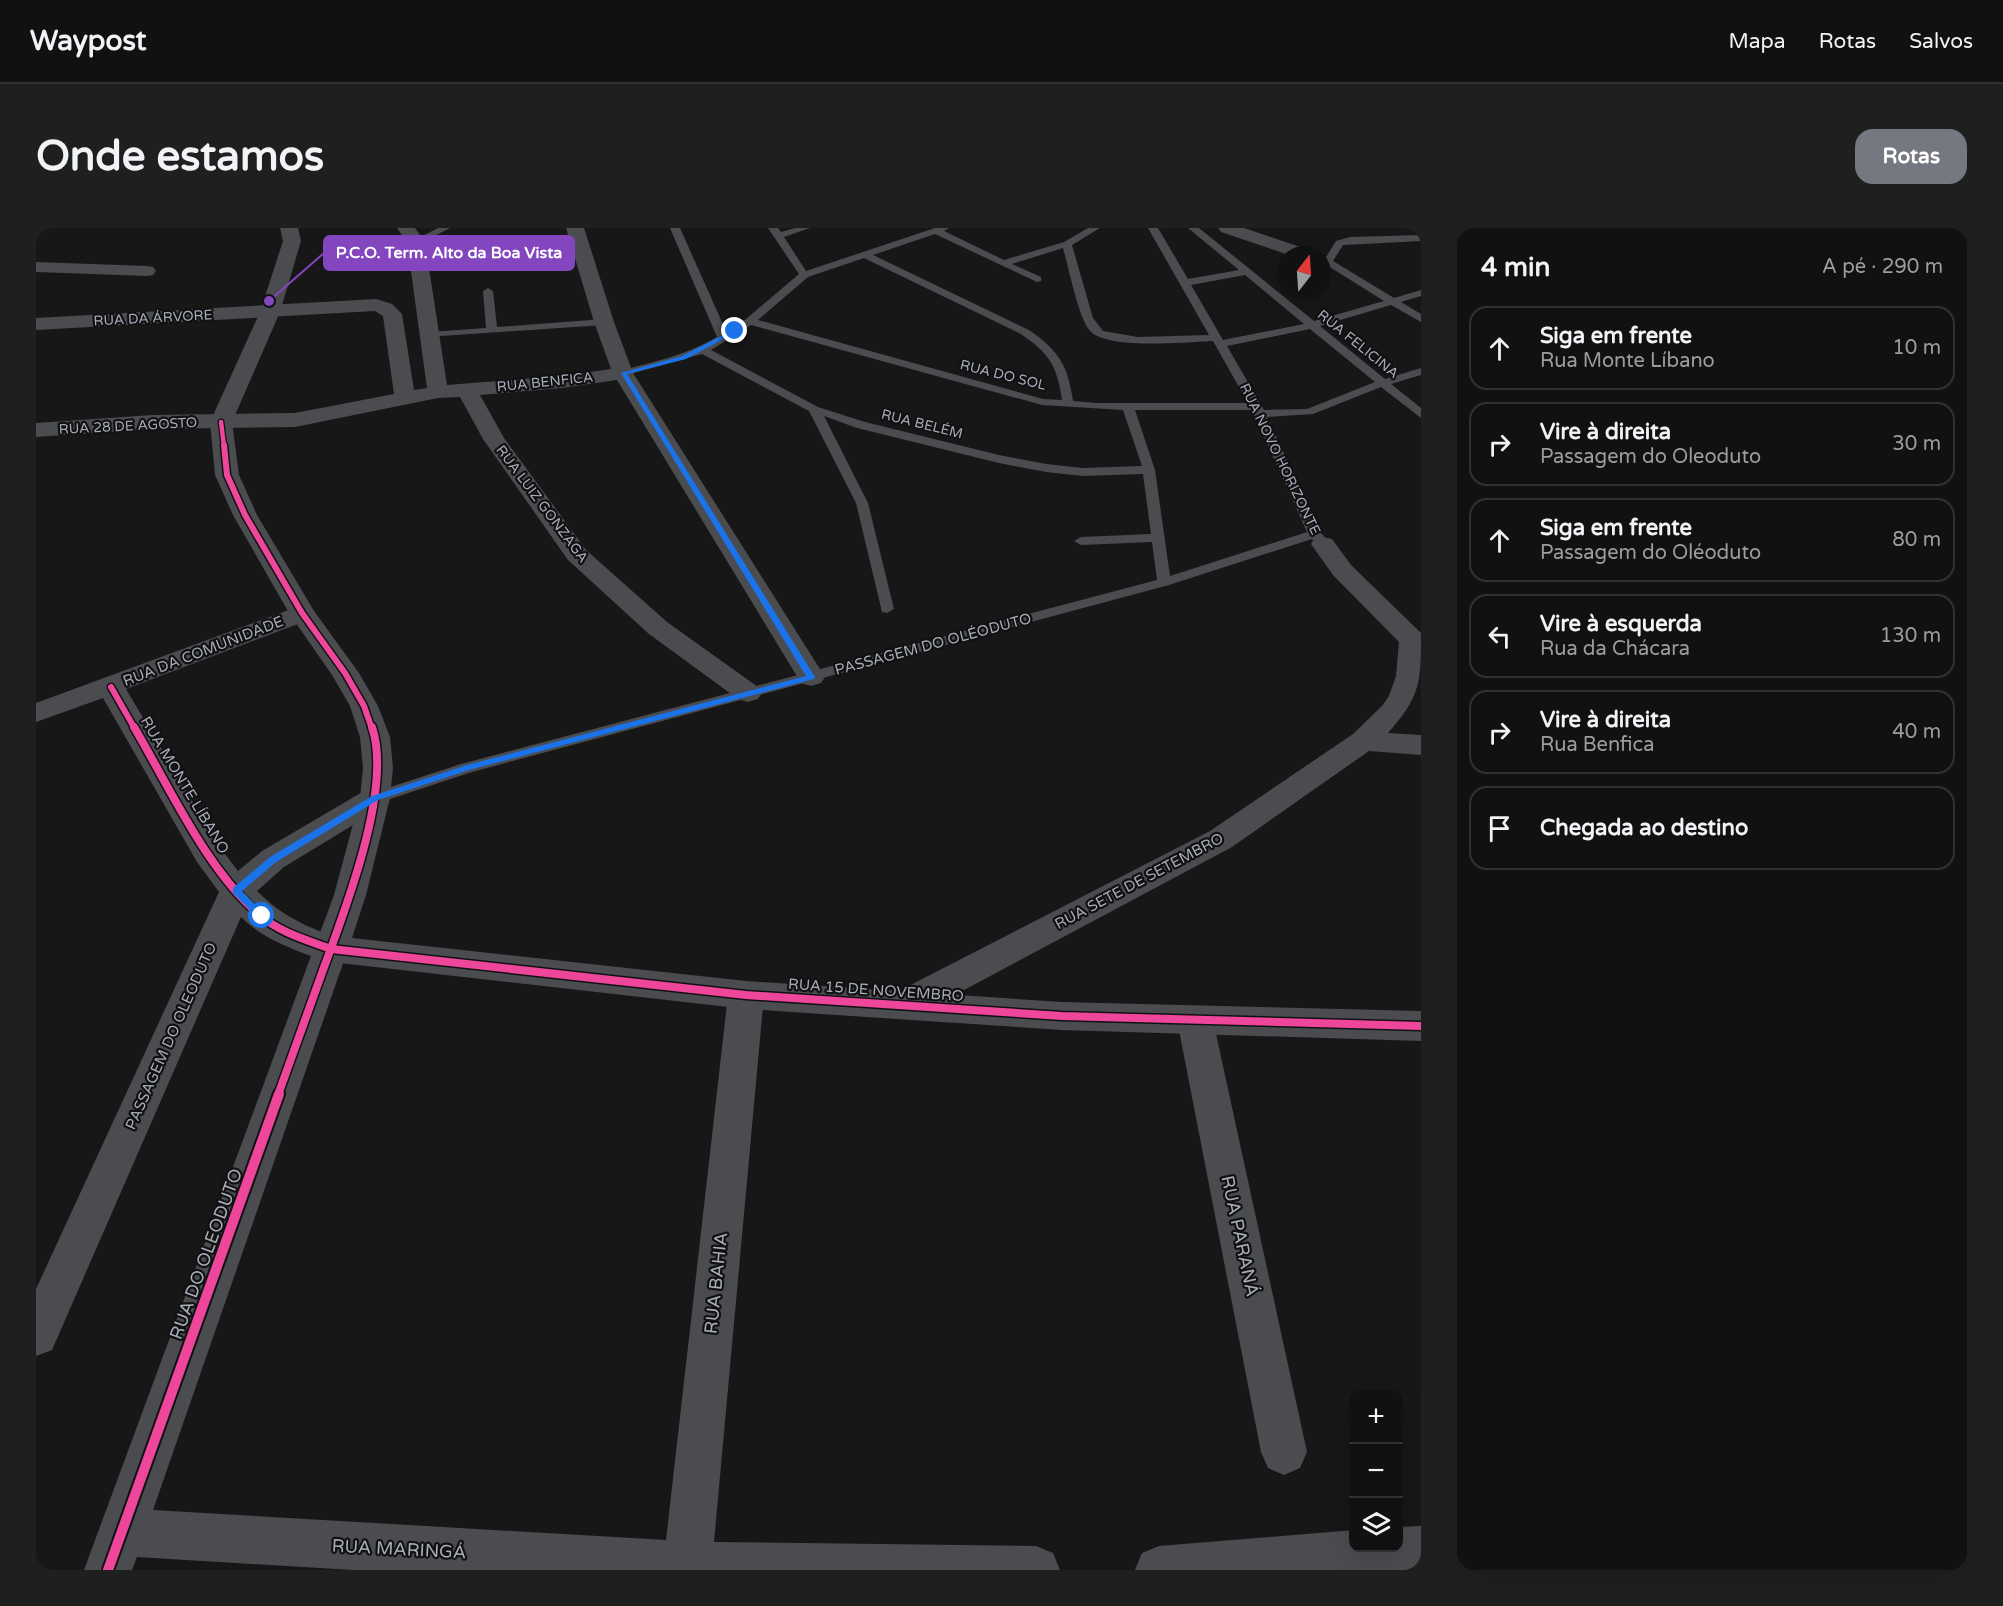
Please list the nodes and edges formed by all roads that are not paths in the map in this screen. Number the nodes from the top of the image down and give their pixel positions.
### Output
1 (289, 228) edge
2 (445, 228) edge
3 (575, 228) edge
4 (675, 228) edge
5 (805, 228) edge
6 (1095, 228) edge
7 (1153, 228) edge
8 (1193, 228) edge
9 (1227, 228) edge
10 (940, 229) edge
11 (776, 232) edge
12 (411, 235) edge
13 (1421, 238) edge
14 (1067, 244) junction
15 (1280, 246) edge
16 (1331, 253) edge
17 (865, 255) junction
18 (1004, 263) junction
19 (1331, 264) edge
20 (36, 267) edge
21 (147, 271) dead end
22 (1246, 272) junction
23 (804, 275) junction
24 (1036, 279) dead end
25 (1185, 283) junction
26 (488, 291) dead end
27 (1421, 293) edge
28 (1394, 301) junction
29 (270, 312) junction
30 (1421, 319) edge
31 (750, 321) junction
32 (604, 322) junction
33 (36, 324) edge
34 (1310, 326) junction
35 (492, 331) junction
36 (430, 335) junction
37 (723, 338) junction
38 (1218, 341) junction
39 (703, 350) junction
40 (1421, 371) edge
41 (624, 373) junction
42 (1382, 383) junction
43 (466, 389) junction
44 (438, 392) junction
45 (405, 397) junction
46 (1068, 405) junction
47 (1128, 407) junction
48 (814, 409) junction
49 (1257, 410) junction
50 (1421, 414) edge
51 (221, 422) junction
52 (36, 430) edge
53 (1149, 470) junction
54 (1158, 538) junction
55 (1319, 539) junction
56 (1081, 541) dead end
57 (1164, 582) junction
58 (887, 609) dead end
59 (303, 613) junction
60 (1417, 642) edge
61 (811, 677) junction
62 (111, 687) junction
63 (748, 693) junction
64 (36, 713) edge
65 (1363, 741) junction
66 (1421, 745) edge
67 (375, 798) junction
68 (236, 891) junction
69 (331, 949) junction
70 (746, 995) junction
71 (906, 1004) junction
72 (1195, 1020) junction
73 (1421, 1026) edge
74 (37, 1335) edge
75 (1284, 1452) dead end
76 (1421, 1550) edge
77 (115, 1551) edge
78 (687, 1568) edge
79 (1036, 1570) edge
80 (1159, 1570) edge

1 - 29 street
2 - 12 lane
3 - 32 street
4 - 37 lane
5 - 11 lane
6 - 14 lane
7 - 25 lane, RUA NOVO HORIZONTE
8 - 22 lane, RUA FELICINA
9 - 15 street
10 - 17 lane, RUA BENFICA
10 - 18 lane
11 - 23 lane
12 - 36 street
13 - 16 lane
14 - 18 lane
14 - 38 lane
17 - 23 lane, RUA BENFICA
17 - 46 lane
18 - 24 lane
19 - 28 lane
20 - 21 street
22 - 25 lane
22 - 34 lane, RUA FELICINA
23 - 31 lane, RUA BENFICA
25 - 38 lane, RUA NOVO HORIZONTE
26 - 35 lane
27 - 28 lane
28 - 30 lane
28 - 34 lane
29 - 33 street, RUA DA ÁRVORE
29 - 45 street
29 - 51 street
31 - 37 lane, RUA BENFICA
31 - 46 lane, RUA DO SOL
32 - 35 lane
32 - 41 street
34 - 38 lane
34 - 42 lane, RUA FELICINA
35 - 36 lane
36 - 44 street
37 - 39 lane, RUA BENFICA
38 - 49 lane, RUA NOVO HORIZONTE
39 - 41 lane, RUA BENFICA
39 - 48 lane, RUA BELÉM
40 - 42 lane, RUA DO SOL
41 - 43 street, RUA BENFICA
41 - 61 street
42 - 49 lane, RUA DO SOL
42 - 50 lane, RUA FELICINA
43 - 44 street, RUA BENFICA
43 - 63 street, RUA LUIZ GONZAGA
44 - 45 street, RUA BENFICA
45 - 51 street, RUA BENFICA
46 - 47 lane, RUA DO SOL
47 - 49 lane, RUA DO SOL
47 - 53 lane
48 - 53 lane, RUA BELÉM
48 - 58 lane
49 - 55 lane, RUA NOVO HORIZONTE
51 - 52 street, RUA 28 DE AGOSTO
51 - 59 street, RUA DO OLEODUTO
53 - 54 lane
54 - 56 lane
54 - 57 lane
55 - 57 lane, PASSAGEM DO OLÉODUTO
55 - 60 street, RUA NOVO HORIZONTE
57 - 61 lane, PASSAGEM DO OLÉODUTO
59 - 62 street, RUA DA COMUNIDADE
59 - 67 street, RUA DO OLEODUTO
60 - 65 street, RUA NOVO HORIZONTE
61 - 63 lane, PASSAGEM DO OLÉODUTO
62 - 64 street, RUA DA COMUNIDADE
62 - 68 street, RUA MONTE LÍBANO
63 - 67 lane, PASSAGEM DO OLÉODUTO
65 - 66 street
65 - 71 street, RUA SETE DE SETEMBRO
67 - 68 street, PASSAGEM DO OLEODUTO
67 - 69 street, RUA DO OLEODUTO
68 - 69 street, RUA MONTE LÍBANO
68 - 74 street, PASSAGEM DO OLEODUTO
69 - 70 street, RUA 15 DE NOVEMBRO
69 - 77 street, RUA DO OLEODUTO
70 - 71 street, RUA 15 DE NOVEMBRO
70 - 78 street, RUA BAHIA
71 - 72 street, RUA 15 DE NOVEMBRO
72 - 73 street, RUA 15 DE NOVEMBRO
72 - 75 street, RUA PARANÁ
76 - 80 street
77 - 78 street, RUA MARINGÁ
78 - 79 street, RUA MARINGÁ

